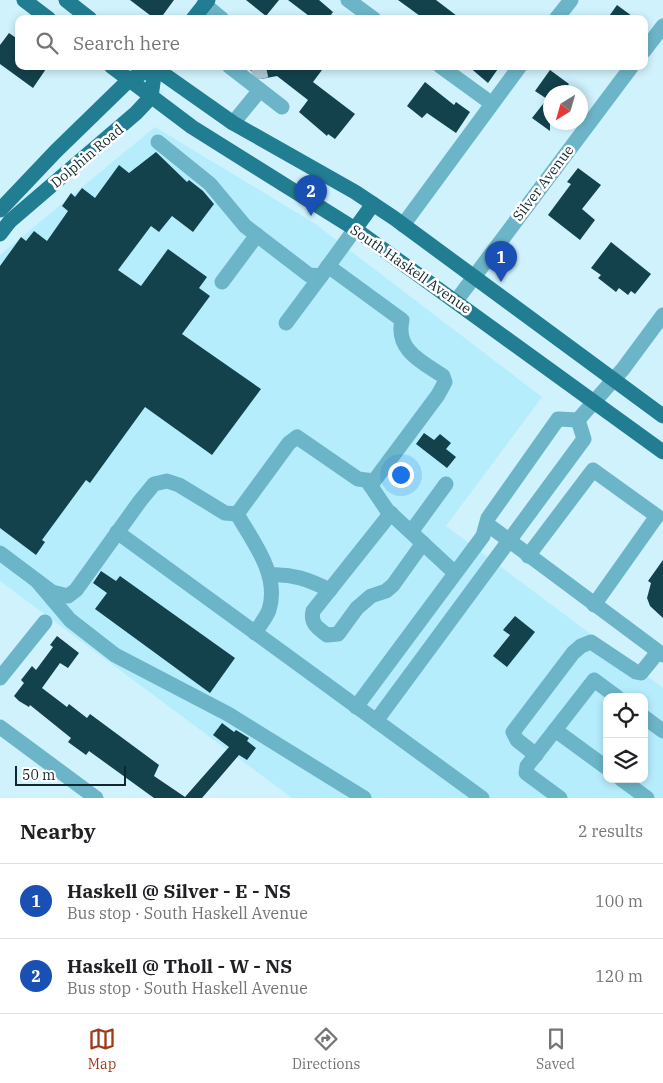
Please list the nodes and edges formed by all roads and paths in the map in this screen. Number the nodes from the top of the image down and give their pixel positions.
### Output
1 (24, 0) edge
2 (66, 0) edge
3 (348, 0) edge
4 (571, 0) edge
5 (206, 2) edge
6 (43, 15) edge
7 (85, 15) edge
8 (196, 15) edge
9 (218, 15) edge
10 (369, 15) edge
11 (559, 15) edge
12 (663, 26) edge
13 (648, 45) edge
14 (116, 70) edge
15 (148, 70) edge
16 (154, 70) edge
17 (158, 70) edge
18 (236, 70) edge
19 (446, 70) edge
20 (517, 70) edge
21 (629, 70) edge
22 (129, 80) junction
23 (254, 81) junction
24 (151, 97) junction
25 (491, 103) junction
26 (282, 107) dead end
27 (233, 123) junction
28 (158, 142) dead end
29 (3, 203) edge
30 (373, 204) junction
31 (403, 225) junction
32 (355, 229) junction
33 (0, 234) edge
34 (257, 235) junction
35 (324, 271) junction
36 (474, 276) junction
37 (222, 282) dead end
38 (456, 301) junction
39 (663, 315) edge
40 (286, 323) dead end
41 (614, 379) junction
42 (593, 402) junction
43 (663, 416) edge
44 (578, 420) junction
45 (663, 452) edge
46 (368, 482) junction
47 (446, 484) dead end
48 (391, 513) junction
49 (237, 514) junction
50 (487, 524) junction
51 (117, 532) junction
52 (411, 532) junction
53 (509, 542) junction
54 (423, 543) junction
55 (0, 553) edge
56 (528, 556) junction
57 (455, 573) junction
58 (269, 575) junction
59 (37, 581) junction
60 (330, 590) junction
61 (594, 604) junction
62 (45, 622) dead end
63 (255, 633) junction
64 (661, 654) edge
65 (0, 678) edge
66 (612, 693) edge
67 (356, 707) junction
68 (648, 720) edge
69 (376, 722) junction
70 (0, 727) edge
71 (555, 730) junction
72 (663, 731) edge
73 (536, 755) junction
74 (603, 765) edge
75 (627, 783) edge
76 (96, 798) edge
77 (364, 798) edge
78 (482, 798) edge
79 (560, 798) edge
80 (647, 798) edge

1 - 6 main road
2 - 7 main road
3 - 10 street
4 - 11 street
5 - 8 main road
5 - 9 street
12 - 13 street
14 - 22 main road, South Haskell Avenue
15 - 22 main road, Dolphin Road
16 - 24 main road
17 - 27 main road
18 - 23 street
19 - 25 street
20 - 25 street
21 - 36 street, Silver Avenue
22 - 24 main road, South Haskell Avenue
22 - 29 main road, Dolphin Road
23 - 26 street
23 - 27 street
24 - 32 main road, South Haskell Avenue
24 - 33 main road, Dolphin Road
25 - 31 street
27 - 30 main road
28 - 34 street
30 - 31 main road
30 - 32 main road
31 - 36 main road
32 - 35 street
32 - 38 main road, South Haskell Avenue
34 - 35 street
34 - 37 street
35 - 40 street
35 - 46 street
36 - 38 street, Silver Avenue
36 - 41 main road
38 - 42 main road, South Haskell Avenue
39 - 41 street
41 - 42 street
41 - 43 main road
42 - 44 street
42 - 45 main road, South Haskell Avenue
44 - 50 street
44 - 53 street
46 - 48 street
46 - 49 street
47 - 52 street
48 - 52 street
48 - 60 street
49 - 51 street
49 - 58 street
50 - 53 street
50 - 57 street
51 - 59 street
51 - 63 street
52 - 54 street
53 - 56 street
53 - 69 street
54 - 57 street
54 - 60 street
55 - 59 street
56 - 61 street
56 - 61 street
57 - 67 street
58 - 60 street
58 - 63 street
59 - 77 street
61 - 64 street
62 - 65 street
63 - 67 street
64 - 73 street
66 - 71 street
67 - 69 street
68 - 72 street
69 - 78 street
70 - 76 street
71 - 73 street
71 - 74 street
73 - 79 street
75 - 80 street

